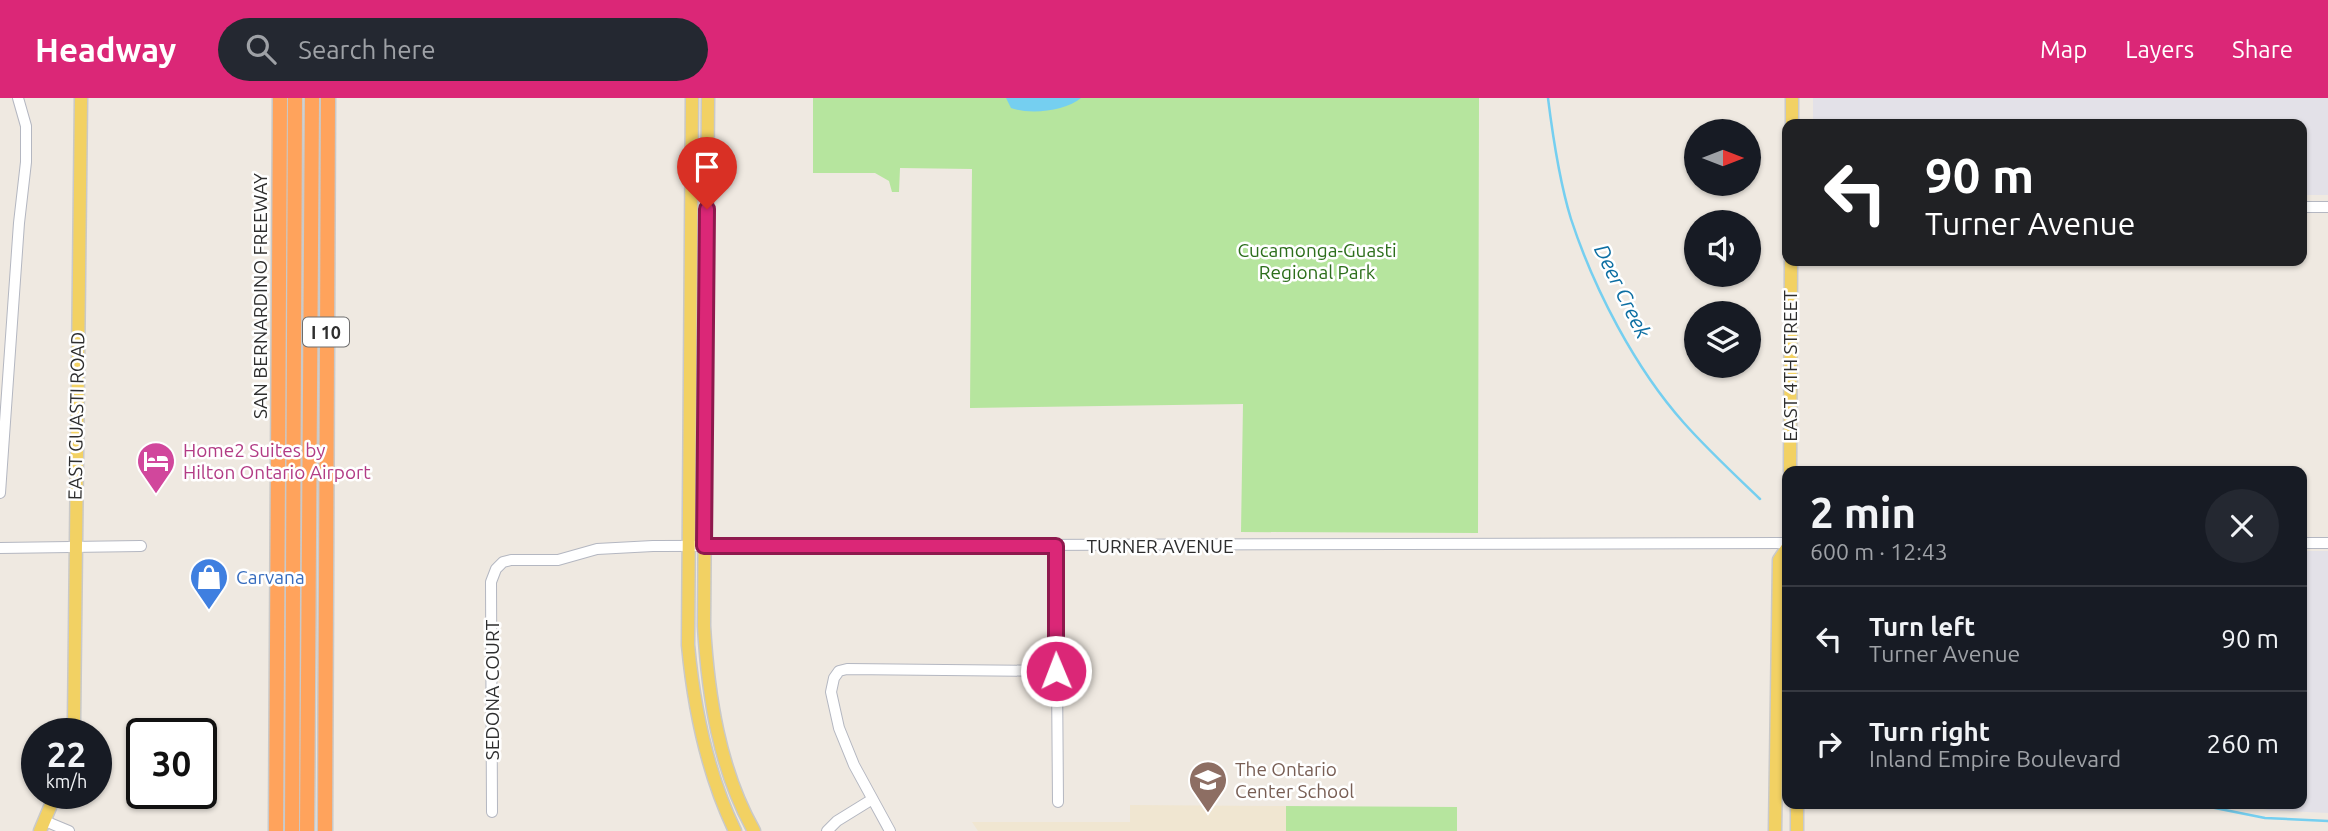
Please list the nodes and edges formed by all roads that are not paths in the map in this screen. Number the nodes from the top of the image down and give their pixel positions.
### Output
1 (18, 98) edge
2 (81, 98) edge
3 (278, 98) edge
4 (295, 98) edge
5 (312, 98) edge
6 (328, 98) edge
7 (692, 98) edge
8 (708, 98) edge
9 (1792, 98) edge
10 (1792, 119) edge
11 (2307, 207) edge
12 (2328, 207) edge
13 (1791, 266) edge
14 (1790, 466) edge
15 (0, 494) edge
16 (2307, 543) edge
17 (2328, 543) edge
18 (1782, 545) edge
19 (141, 546) dead end
20 (704, 546) junction
21 (1056, 546) junction
22 (75, 547) junction
23 (688, 547) junction
24 (0, 548) edge
25 (1782, 554) edge
26 (496, 569) joint
27 (1056, 671) junction
28 (74, 718) edge
29 (871, 800) junction
30 (1058, 802) dead end
31 (50, 809) edge
32 (1797, 809) edge
33 (492, 812) dead end
34 (43, 826) edge
35 (69, 831) edge
36 (276, 831) edge
37 (292, 831) edge
38 (307, 831) edge
39 (325, 831) edge
40 (735, 831) edge
41 (754, 831) edge
42 (827, 831) edge
43 (890, 831) edge
44 (1775, 831) edge
45 (1797, 831) edge

1 - 15 street
2 - 22 main road, EAST GUASTI ROAD
3 - 36 highway, SAN BERNARDINO FREEWAY / I 10
4 - 37 highway
5 - 38 highway
6 - 39 highway, I 10
7 - 23 main road
8 - 20 main road
9 - 10 main road
11 - 12 street
13 - 14 main road, EAST 4TH STREET
16 - 17 street
18 - 21 street, TURNER AVENUE
19 - 22 street
20 - 21 street, TURNER AVENUE
20 - 23 street, TURNER AVENUE
20 - 41 main road
21 - 27 street
22 - 24 street
22 - 28 main road, EAST GUASTI ROAD
23 - 26 street, TURNER AVENUE
23 - 40 main road
25 - 44 main road
26 - 33 street, SEDONA COURT
27 - 29 street
27 - 30 street
29 - 42 street
29 - 43 street
31 - 34 main road
32 - 45 main road
34 - 35 street

